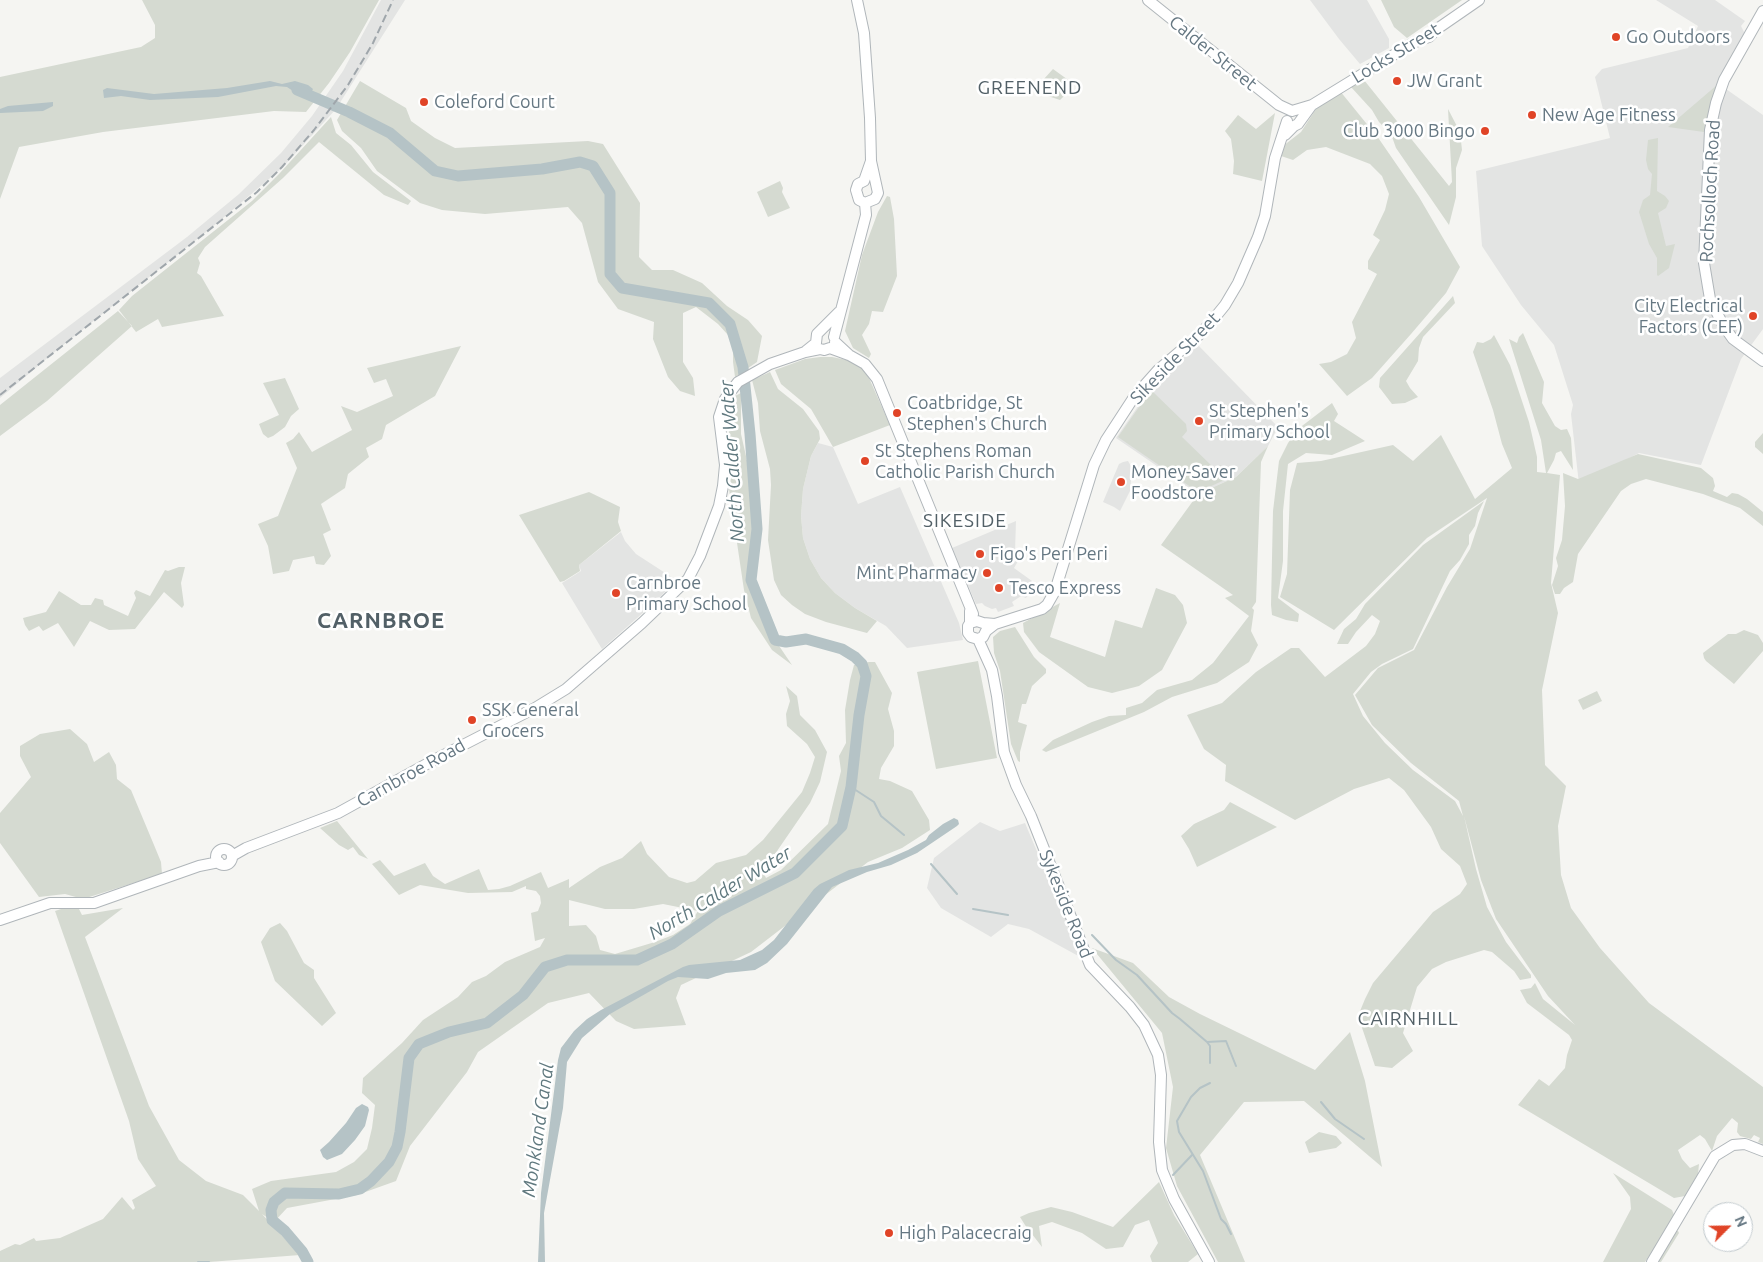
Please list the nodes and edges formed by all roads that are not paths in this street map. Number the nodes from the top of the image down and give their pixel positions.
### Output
1 (857, 0) edge
2 (1148, 0) edge
3 (1480, 0) edge
4 (1763, 11) edge
5 (1293, 118) junction
6 (871, 160) junction
7 (864, 181) junction
8 (876, 186) junction
9 (866, 203) junction
10 (840, 311) junction
11 (821, 331) junction
12 (827, 344) junction
13 (1763, 361) edge
14 (980, 629) junction
15 (0, 920) edge
16 (1763, 1151) edge
17 (1209, 1262) edge
18 (1652, 1262) edge

1 - 6 street
2 - 5 street, Calder Street
3 - 5 street, Locks Street
4 - 13 street, Rochsolloch Road
5 - 14 street, Sikeside Street
6 - 7 street
6 - 8 street
7 - 8 street
7 - 9 street
8 - 9 street
9 - 10 street
10 - 11 street
10 - 12 street
11 - 12 street
11 - 12 street
12 - 14 street
12 - 15 street, Carnbroe Road
14 - 17 street, Sykeside Road
16 - 18 street

